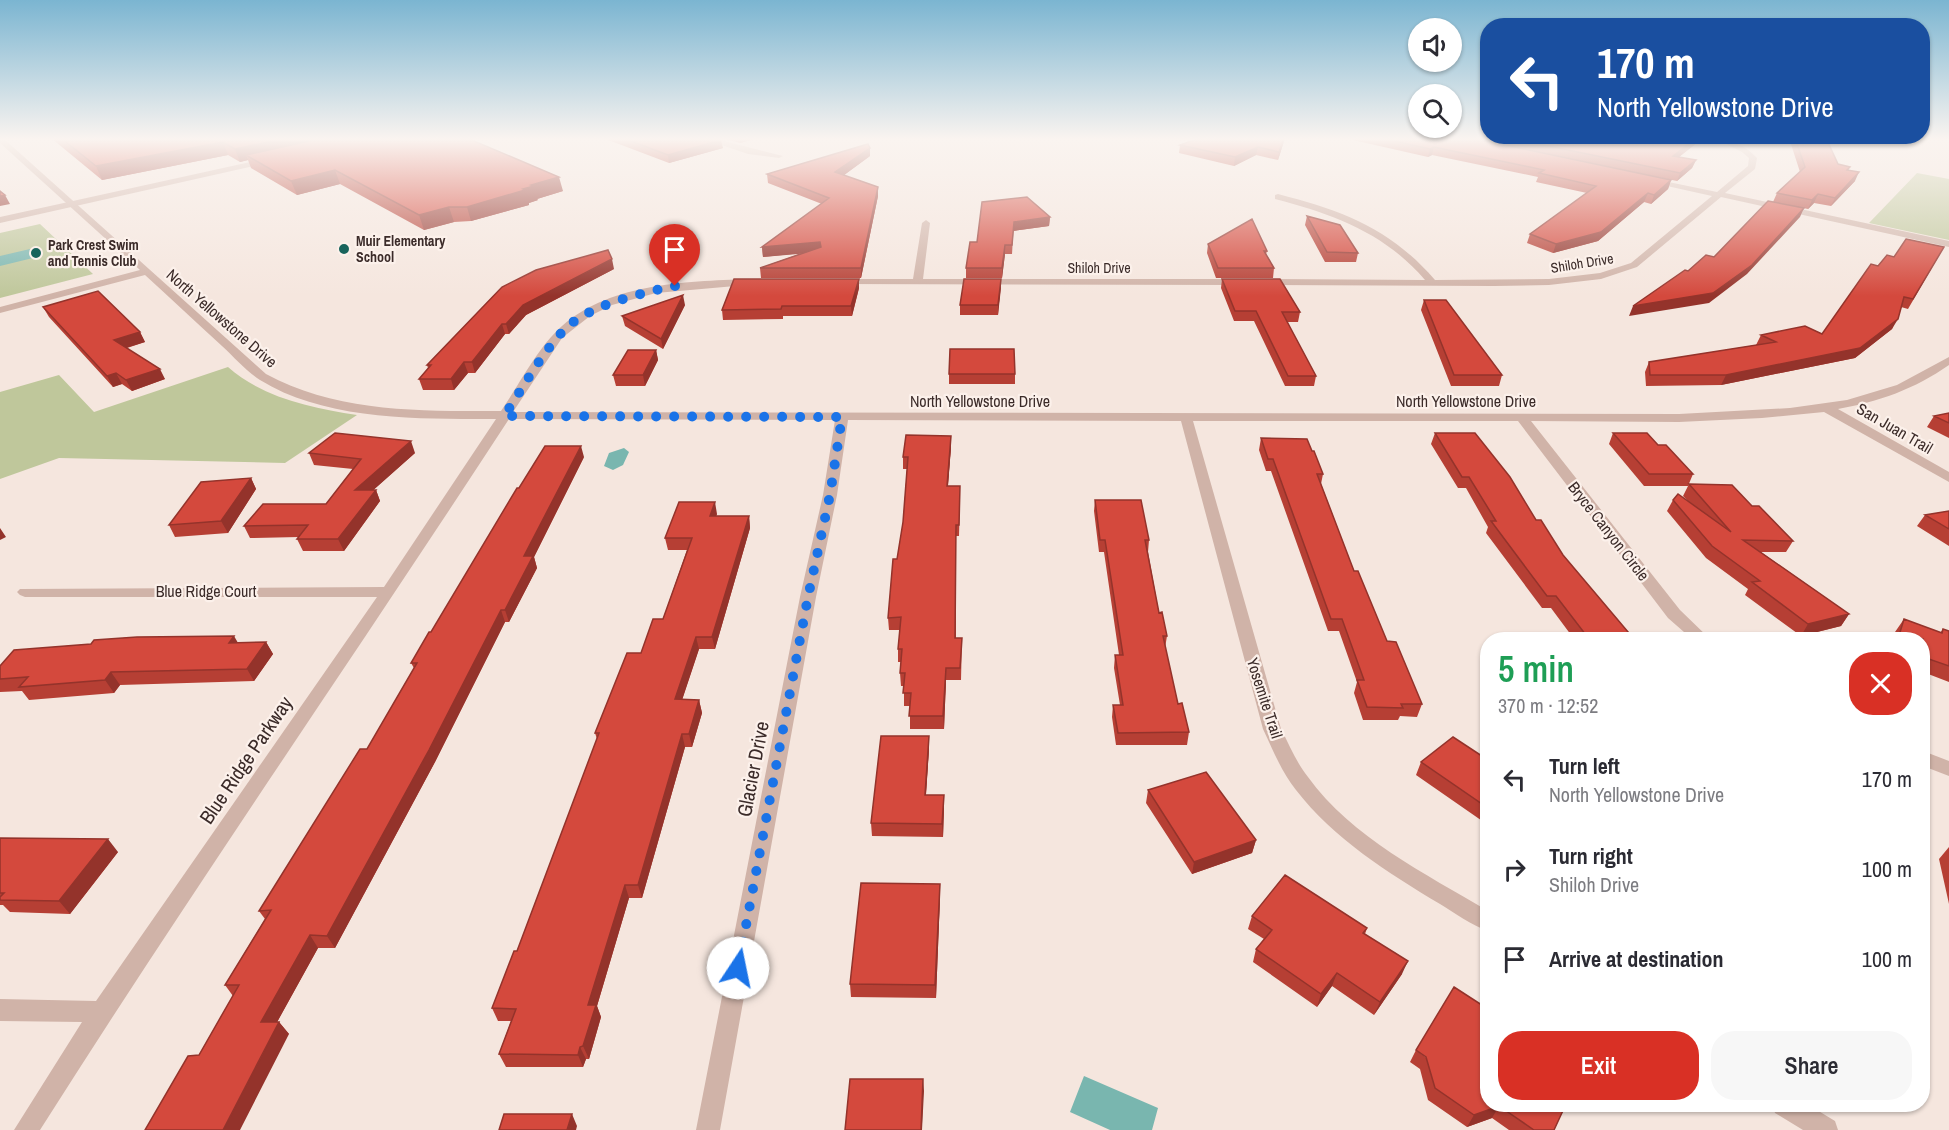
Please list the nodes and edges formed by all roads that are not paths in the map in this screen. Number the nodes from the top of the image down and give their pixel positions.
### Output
1 (57, 191) edge
2 (132, 191) edge
3 (1705, 191) edge
4 (1724, 191) edge
5 (1721, 194) junction
6 (1278, 197) dead end
7 (72, 204) junction
8 (0, 220) edge
9 (926, 223) dead end
10 (1949, 244) edge
11 (145, 272) junction
12 (764, 282) edge
13 (835, 282) edge
14 (918, 282) junction
15 (1432, 282) junction
16 (0, 310) edge
17 (1949, 360) edge
18 (1825, 407) junction
19 (504, 416) junction
20 (842, 417) junction
21 (1186, 417) junction
22 (1522, 418) junction
23 (1949, 478) edge
24 (24, 592) dead end
25 (388, 592) junction
26 (1694, 632) edge
27 (1930, 761) edge
28 (1949, 769) edge
29 (1480, 917) edge
30 (0, 1010) edge
31 (102, 1012) junction
32 (1797, 1112) edge
33 (26, 1130) edge
34 (708, 1130) edge
35 (1827, 1130) edge

1 - 7 street, North Yellowstone Drive
2 - 7 street
3 - 5 street
4 - 5 street, Shiloh Drive
5 - 10 street
5 - 15 street, Shiloh Drive
6 - 15 street
7 - 8 street
7 - 11 street, North Yellowstone Drive
9 - 14 street
11 - 16 street
11 - 19 street, North Yellowstone Drive
12 - 19 street
13 - 14 street, Shiloh Drive
14 - 15 street, Shiloh Drive
17 - 18 street, North Yellowstone Drive
18 - 22 street, North Yellowstone Drive
18 - 23 street, San Juan Trail
19 - 20 street, North Yellowstone Drive
19 - 25 street, Blue Ridge Parkway
20 - 21 street, North Yellowstone Drive
20 - 34 street, Glacier Drive
21 - 22 street, North Yellowstone Drive
21 - 29 street, Yosemite Trail
22 - 26 street, Bryce Canyon Circle
24 - 25 street, Blue Ridge Court
25 - 31 street, Blue Ridge Parkway
27 - 28 street
30 - 31 street
31 - 33 street, Blue Ridge Parkway
32 - 35 street

